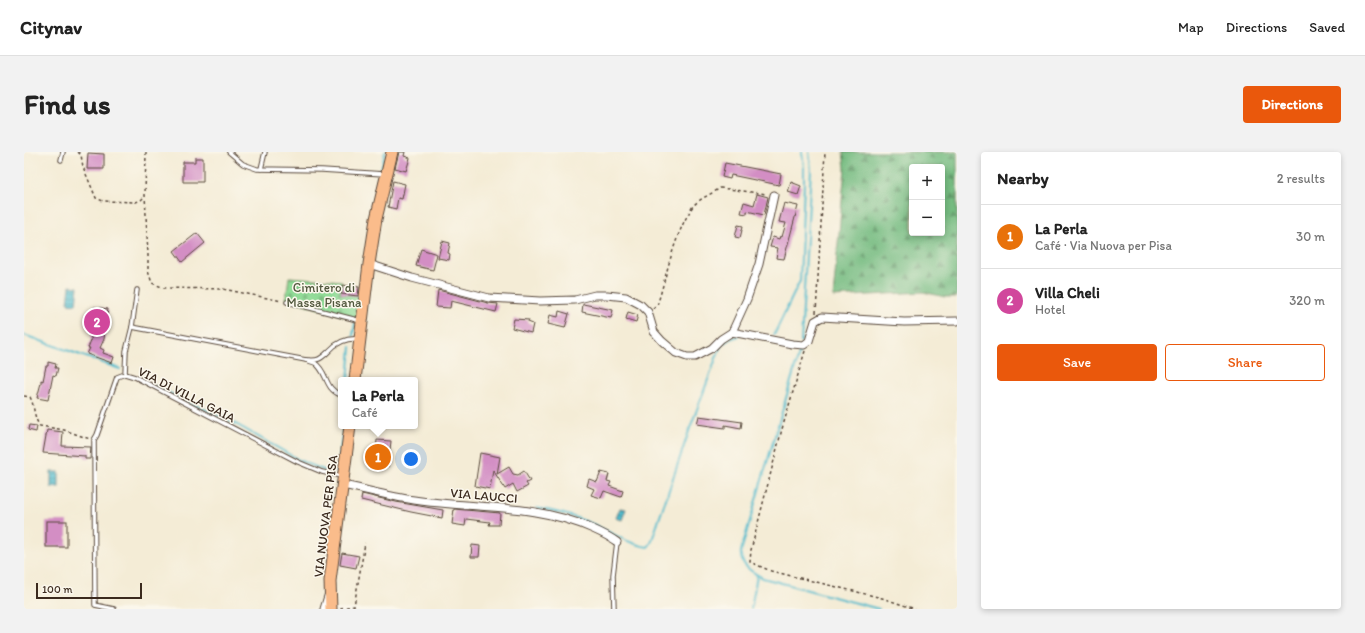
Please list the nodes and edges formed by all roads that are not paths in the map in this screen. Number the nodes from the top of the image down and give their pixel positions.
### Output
1 (63, 152) edge
2 (229, 152) edge
3 (265, 152) edge
4 (392, 152) edge
5 (61, 160) dead end
6 (261, 169) junction
7 (386, 174) junction
8 (774, 195) road end
9 (369, 264) junction
10 (137, 290) dead end
11 (287, 302) road end
12 (362, 321) junction
13 (957, 321) edge
14 (132, 327) junction
15 (732, 332) junction
16 (360, 339) junction
17 (306, 360) junction
18 (125, 374) junction
19 (355, 377) edge
20 (338, 393) edge
21 (350, 429) edge
22 (344, 481) junction
23 (617, 542) joint
24 (330, 590) junction
25 (335, 608) edge
26 (114, 609) edge
27 (324, 609) edge
28 (614, 609) edge

1 - 5 lane
2 - 6 lane
3 - 6 lane
4 - 7 main road
6 - 7 lane
7 - 9 main road
8 - 15 street
9 - 12 main road
9 - 15 street
10 - 14 lane
11 - 12 lane
12 - 16 main road
13 - 15 street
14 - 17 lane
14 - 18 lane
16 - 17 lane
16 - 19 main road
17 - 20 lane
18 - 22 lane, VIA DI VILLA GAIA
18 - 26 lane, VIA DI VILLA GAIA
21 - 22 main road, VIA NUOVA PER PISA
22 - 23 street, VIA LAUCCI
22 - 24 main road, VIA NUOVA PER PISA
23 - 28 lane
24 - 25 main road, VIA NUOVA PER PISA
24 - 27 street

